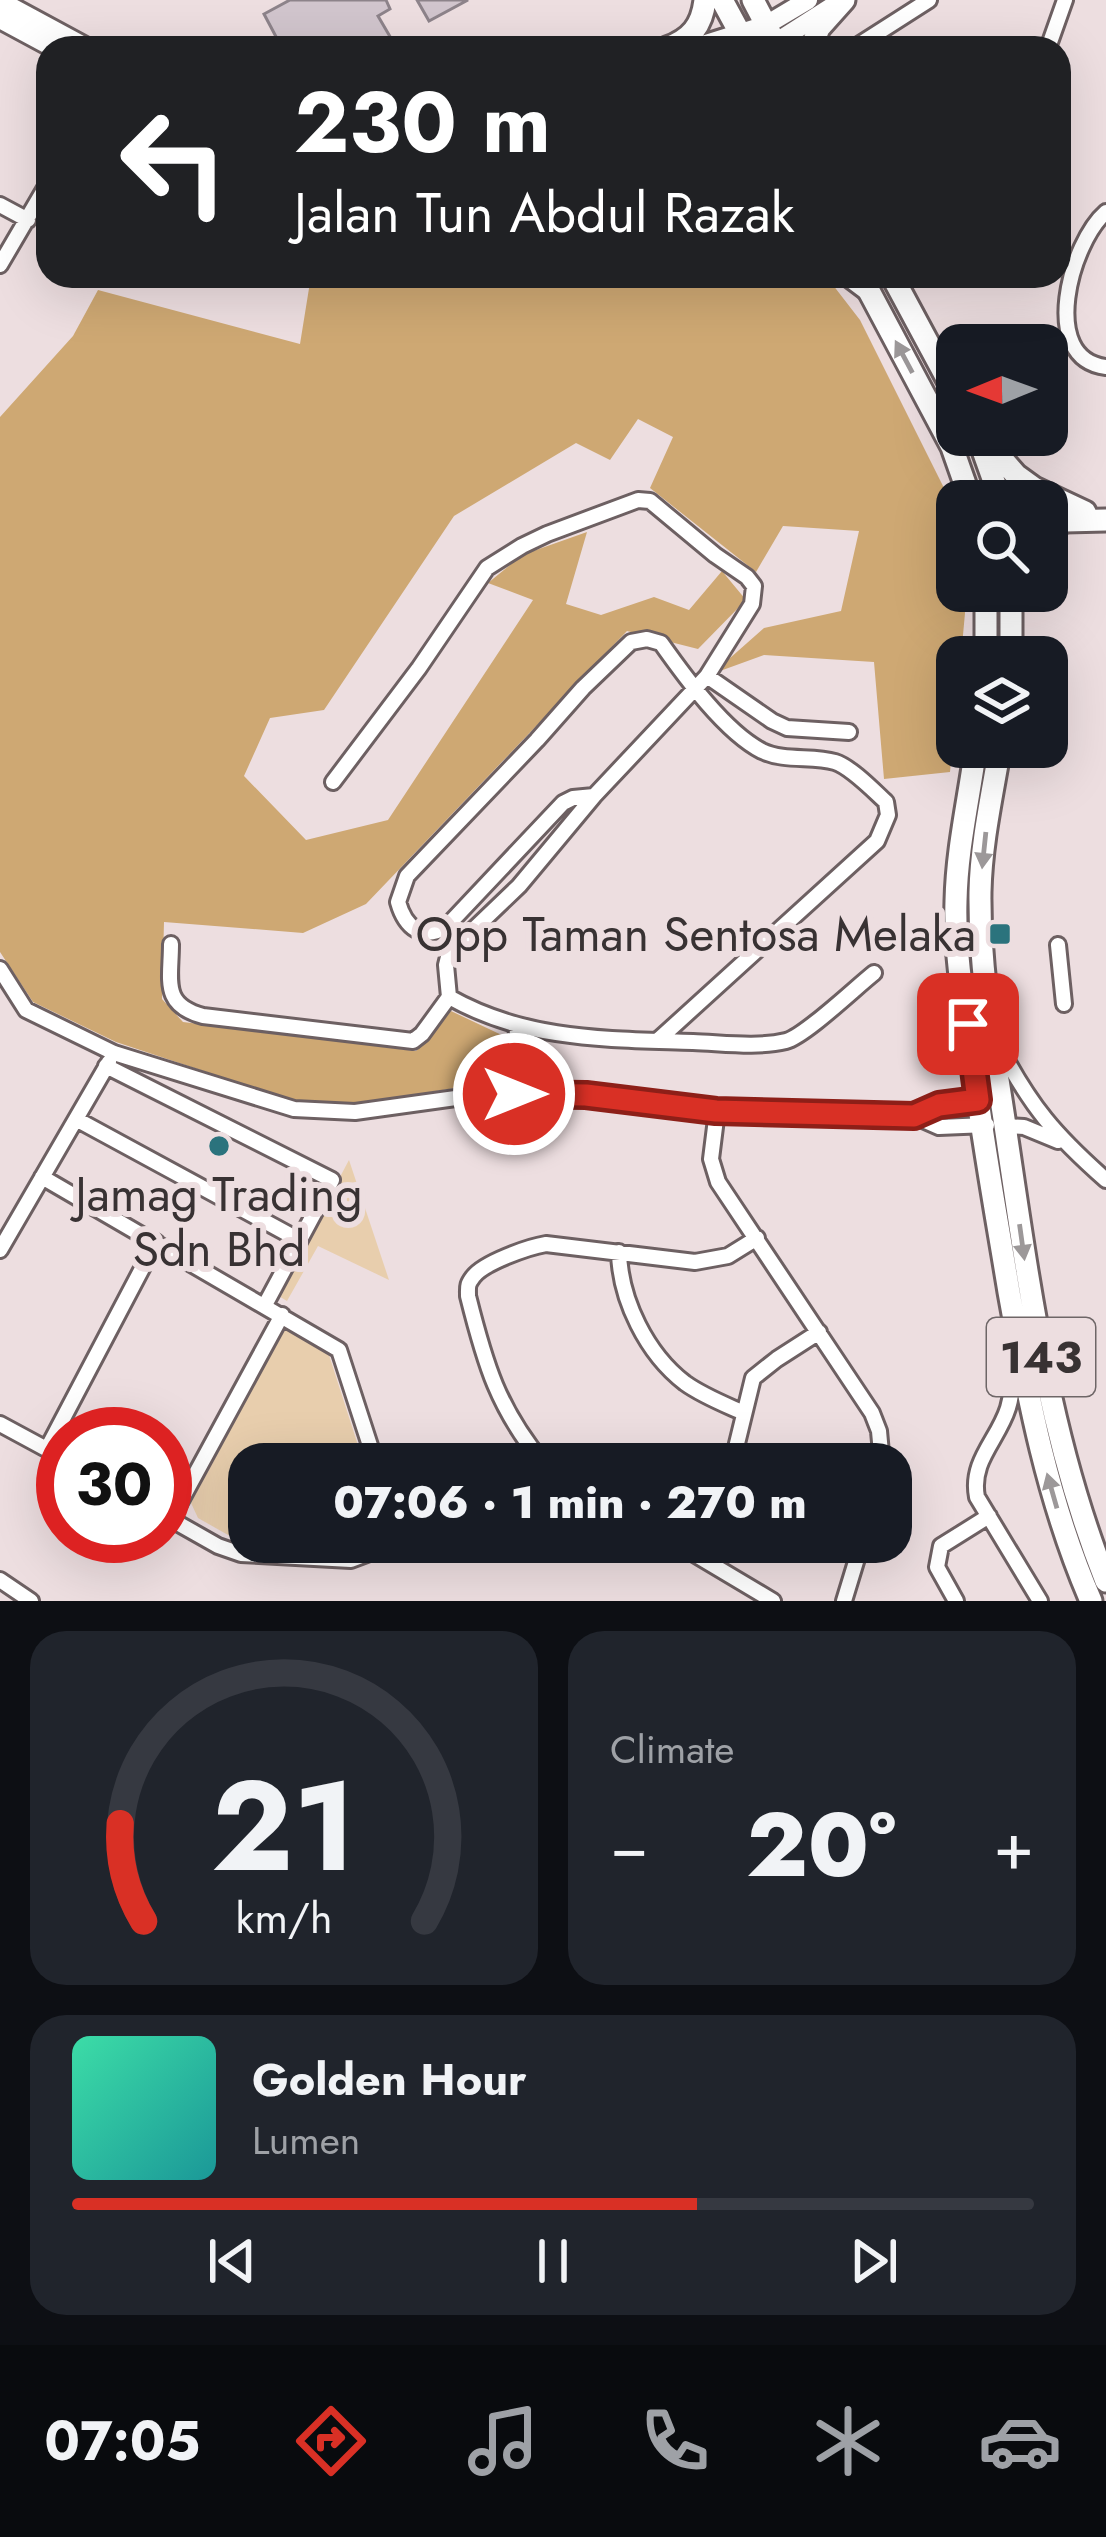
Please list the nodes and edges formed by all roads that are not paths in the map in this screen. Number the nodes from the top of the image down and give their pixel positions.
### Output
1 (705, 0) edge
2 (722, 0) edge
3 (753, 0) edge
4 (808, 0) edge
5 (843, 0) edge
6 (928, 0) edge
7 (1065, 0) edge
8 (0, 1) edge
9 (0, 19) edge
10 (65, 36) edge
11 (690, 36) edge
12 (742, 36) edge
13 (769, 36) edge
14 (776, 36) edge
15 (780, 36) edge
16 (816, 36) edge
17 (872, 36) edge
18 (1052, 36) edge
19 (36, 38) edge
20 (0, 205) edge
21 (36, 205) edge
22 (1106, 212) edge
23 (28, 220) junction
24 (0, 266) edge
25 (1071, 276) edge
26 (867, 288) edge
27 (906, 288) edge
28 (1069, 288) edge
29 (936, 353) edge
30 (1106, 367) edge
31 (998, 456) edge
32 (964, 480) edge
33 (1095, 516) edge
34 (707, 676) junction
35 (694, 690) junction
36 (849, 732) dead end
37 (972, 768) edge
38 (996, 768) edge
39 (333, 782) dead end
40 (594, 796) junction
41 (171, 944) dead end
42 (1058, 945) dead end
43 (0, 969) edge
44 (874, 973) dead end
45 (449, 997) junction
46 (1064, 1004) dead end
47 (517, 1027) junction
48 (991, 1031) junction
49 (657, 1041) junction
50 (110, 1059) junction
51 (514, 1094) junction
52 (990, 1101) junction
53 (716, 1111) junction
54 (914, 1116) junction
55 (76, 1119) junction
56 (993, 1126) junction
57 (1068, 1146) junction
58 (42, 1177) junction
59 (1106, 1180) edge
60 (757, 1238) junction
61 (299, 1240) junction
62 (156, 1242) junction
63 (0, 1250) edge
64 (619, 1252) junction
65 (265, 1305) junction
66 (1012, 1305) junction
67 (282, 1315) junction
68 (819, 1332) junction
69 (69, 1407) edge
70 (744, 1413) junction
71 (0, 1424) edge
72 (36, 1443) edge
73 (369, 1443) edge
74 (528, 1443) edge
75 (737, 1443) edge
76 (880, 1443) edge
77 (192, 1474) edge
78 (988, 1516) junction
79 (192, 1531) edge
80 (228, 1549) edge
81 (718, 1563) edge
82 (856, 1563) edge
83 (0, 1580) edge
84 (1106, 1581) edge
85 (31, 1601) edge
86 (773, 1601) edge
87 (844, 1601) edge
88 (956, 1601) edge
89 (1040, 1601) edge
90 (1091, 1601) edge

1 - 11 highway
2 - 12 highway
3 - 13 highway
4 - 14 main road
5 - 15 main road
5 - 16 highway
6 - 17 street
7 - 18 street
8 - 10 main road
9 - 19 main road
20 - 23 street
21 - 23 street
22 - 25 street
23 - 24 street
32 -> 26 highway
27 - 29 highway
28 - 30 street
31 - 33 highway
34 - 35 street
34 - 36 street
34 - 39 street
35 - 40 street
35 - 40 street
35 - 49 street
37 - 52 highway, 143
38 -> 48 highway, 143
40 - 45 street
41 - 45 street
42 - 46 street
43 - 50 street
44 - 49 street
45 - 47 street
47 - 49 street
47 - 51 street
48 - 52 highway, 143
48 - 57 street
50 - 51 street
50 - 55 street
50 - 61 street
51 - 53 street
52 - 54 street
52 - 56 highway, 143
53 - 54 street
53 - 60 street
54 - 56 street
55 - 58 street
55 - 61 street
56 - 57 street
56 - 66 highway, 143
56 -> 84 highway, 143
57 - 59 street
58 - 62 street
58 - 63 street
60 - 64 street
60 - 68 street
61 - 65 street
62 - 65 street
62 - 69 street
64 - 70 street
64 - 74 street
65 - 67 street
66 - 78 street
90 -> 66 highway, 143
67 - 73 street
67 - 77 street
68 - 70 street
68 - 76 street
70 - 75 street
71 - 72 street
78 - 88 street
78 - 89 street
79 - 80 street
81 - 86 street
82 - 87 street
83 - 85 street

